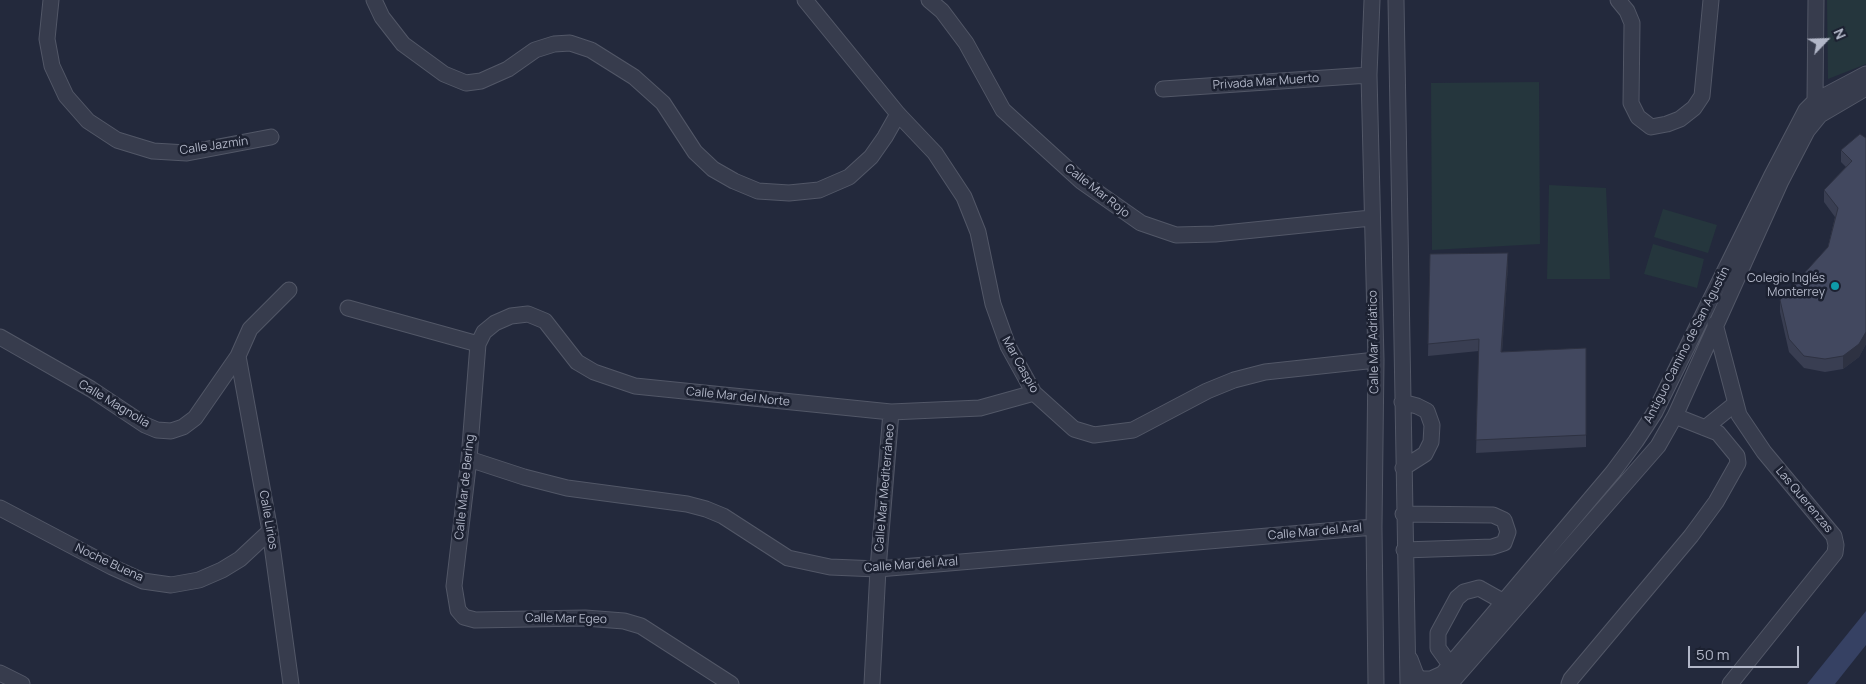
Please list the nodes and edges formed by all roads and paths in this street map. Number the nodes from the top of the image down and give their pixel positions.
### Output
1 (50, 0) edge
2 (374, 0) edge
3 (805, 0) edge
4 (929, 0) edge
5 (1372, 0) edge
6 (1396, 0) edge
7 (1618, 0) edge
8 (1711, 0) edge
9 (1816, 0) edge
10 (1866, 74) edge
11 (1369, 75) junction
12 (1866, 88) edge
13 (1163, 89) dead end
14 (1818, 108) junction
15 (898, 114) junction
16 (271, 137) dead end
17 (1776, 179) junction
18 (1371, 218) junction
19 (288, 290) dead end
20 (348, 308) dead end
21 (1716, 324) junction
22 (0, 337) edge
23 (478, 344) junction
24 (238, 356) junction
25 (1376, 360) junction
26 (1034, 393) junction
27 (1402, 402) junction
28 (1736, 403) junction
29 (891, 412) junction
30 (1675, 416) junction
31 (1705, 428) junction
32 (469, 459) junction
33 (1403, 468) junction
34 (0, 508) edge
35 (1403, 514) junction
36 (1374, 527) junction
37 (270, 531) junction
38 (1404, 550) junction
39 (1404, 567) junction
40 (878, 569) junction
41 (1504, 602) junction
42 (474, 620) joint
43 (1406, 648) junction
44 (0, 672) edge
45 (1444, 677) edge
46 (22, 684) edge
47 (291, 684) edge
48 (730, 684) edge
49 (872, 684) edge
50 (1376, 684) edge
51 (1398, 684) edge
52 (1408, 684) edge
53 (1569, 684) edge
54 (1730, 684) edge

1 - 16 street, Calle Jazmín
2 - 15 street
3 - 15 street, Mar Caspio
4 - 18 street, Calle Mar Rojo
5 - 11 street, Calle Mar Adriático
6 - 27 street
7 - 8 street
9 - 14 street
10 - 14 street, Antiguo Camino de San Agustín
11 - 13 street, Privada Mar Muerto
11 - 18 street, Calle Mar Adriático
12 - 14 street, Antiguo Camino de San Agustín
14 - 17 street, Antiguo Camino de San Agustín
15 - 26 street, Mar Caspio
17 - 21 street, Antiguo Camino de San Agustín
17 - 41 street, Antiguo Camino de San Agustín
18 - 25 street, Calle Mar Adriático
19 - 24 street, Calle Magnolia
20 - 23 street
21 - 28 street, Las Querenzas
21 - 30 street, Antiguo Camino de San Agustín
22 - 24 street, Calle Magnolia
23 - 29 street, Calle Mar del Norte
23 - 32 street, Calle Mar de Bering
24 - 37 street, Calle Lirios
25 - 26 street, Mar Caspio
25 - 36 street, Calle Mar Adriático
26 - 29 street, Calle Mar del Norte
27 - 33 street
27 - 33 street
28 - 31 street
28 - 54 street, Las Querenzas
29 - 40 street, Calle Mar Mediterráneo
30 - 31 street
30 - 45 street, Antiguo Camino de San Agustín
31 - 53 street
32 - 40 street, Calle Mar del Aral
32 - 42 street, Calle Mar de Bering
33 - 35 street
34 - 37 street, Noche Buena
35 - 38 street
35 - 38 street
36 - 40 street, Calle Mar del Aral
36 - 50 street, Calle Mar Adriático
37 - 47 street, Calle Lirios
38 - 39 street
39 - 43 street
39 - 51 street
40 - 49 street, Calle Mar Mediterráneo
41 - 45 street, Antiguo Camino de San Agustín
41 - 45 street
42 - 48 street, Calle Mar Egeo
43 - 45 street
43 - 52 street
44 - 46 street

